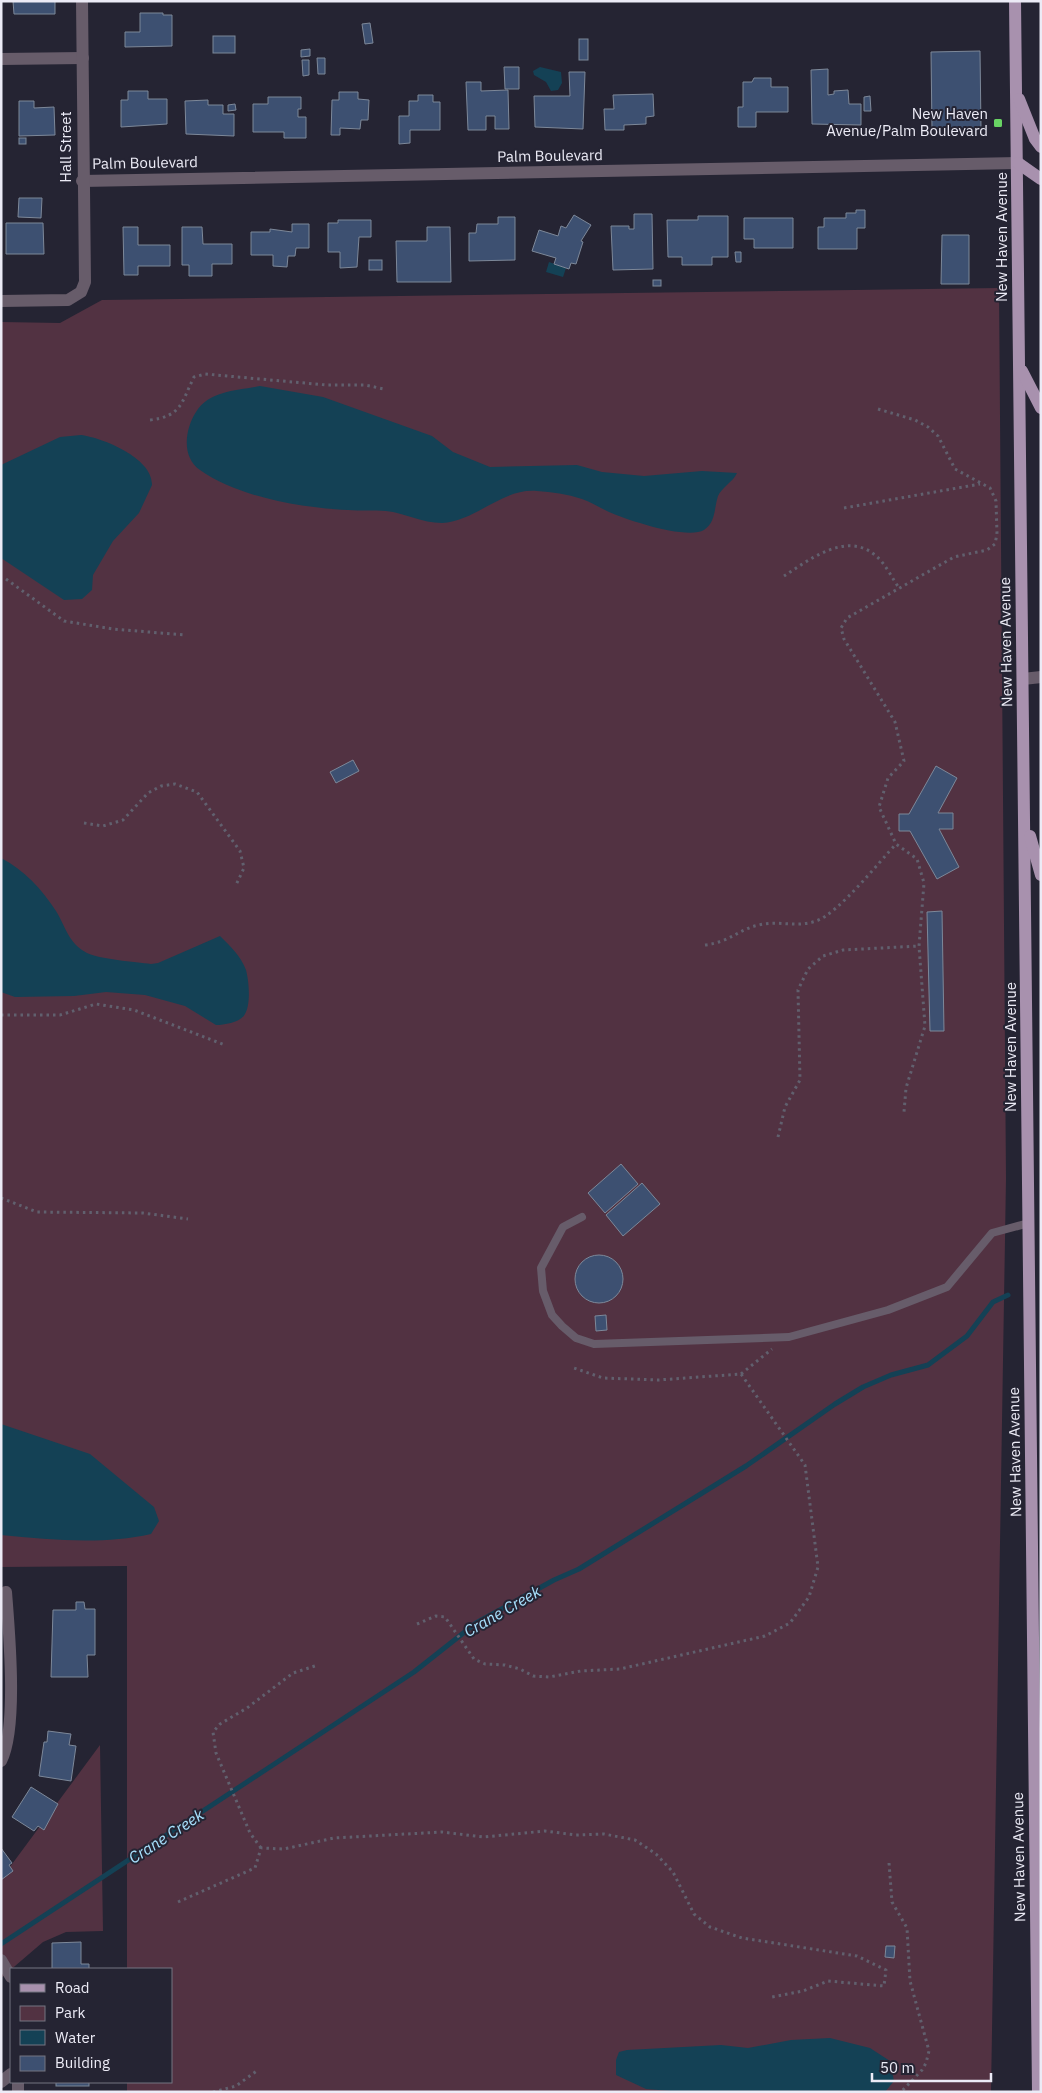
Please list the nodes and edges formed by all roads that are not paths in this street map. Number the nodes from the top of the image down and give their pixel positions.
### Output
1 (82, 1) edge
2 (1015, 1) edge
3 (83, 58) junction
4 (1, 59) edge
5 (1016, 92) junction
6 (1041, 147) edge
7 (1018, 163) junction
8 (1041, 179) edge
9 (82, 180) junction
10 (1, 301) edge
11 (1019, 367) junction
12 (1041, 408) edge
13 (1041, 677) edge
14 (1023, 679) junction
15 (1025, 819) junction
16 (1041, 875) edge
17 (1028, 1169) junction
18 (1041, 1175) edge
19 (582, 1217) dead end
20 (1029, 1223) junction
21 (1032, 1548) junction
22 (1041, 1565) edge
23 (6, 1592) dead end
24 (6, 1681) edge
25 (1, 1761) edge
26 (2, 1961) edge
27 (10, 1975) edge
28 (1039, 2018) edge
29 (1038, 2092) edge

1 - 3 street, Hall Street
2 - 5 main road, New Haven Avenue
3 - 4 street
3 - 9 street, Hall Street
5 - 6 main road
5 - 7 main road, New Haven Avenue
7 - 8 main road
7 - 9 street, Palm Boulevard
7 - 11 main road, New Haven Avenue
9 - 10 street, Hall Street
11 - 12 main road
11 - 14 main road, New Haven Avenue
13 - 14 street
14 - 15 main road, New Haven Avenue
15 - 16 main road
15 - 17 main road, New Haven Avenue
17 - 18 main road
17 - 20 main road, New Haven Avenue
19 - 20 lane
20 - 21 main road, New Haven Avenue
21 - 22 main road
21 - 28 main road, New Haven Avenue
23 - 24 street
24 - 25 street
26 - 27 street
28 - 29 main road, New Haven Avenue

